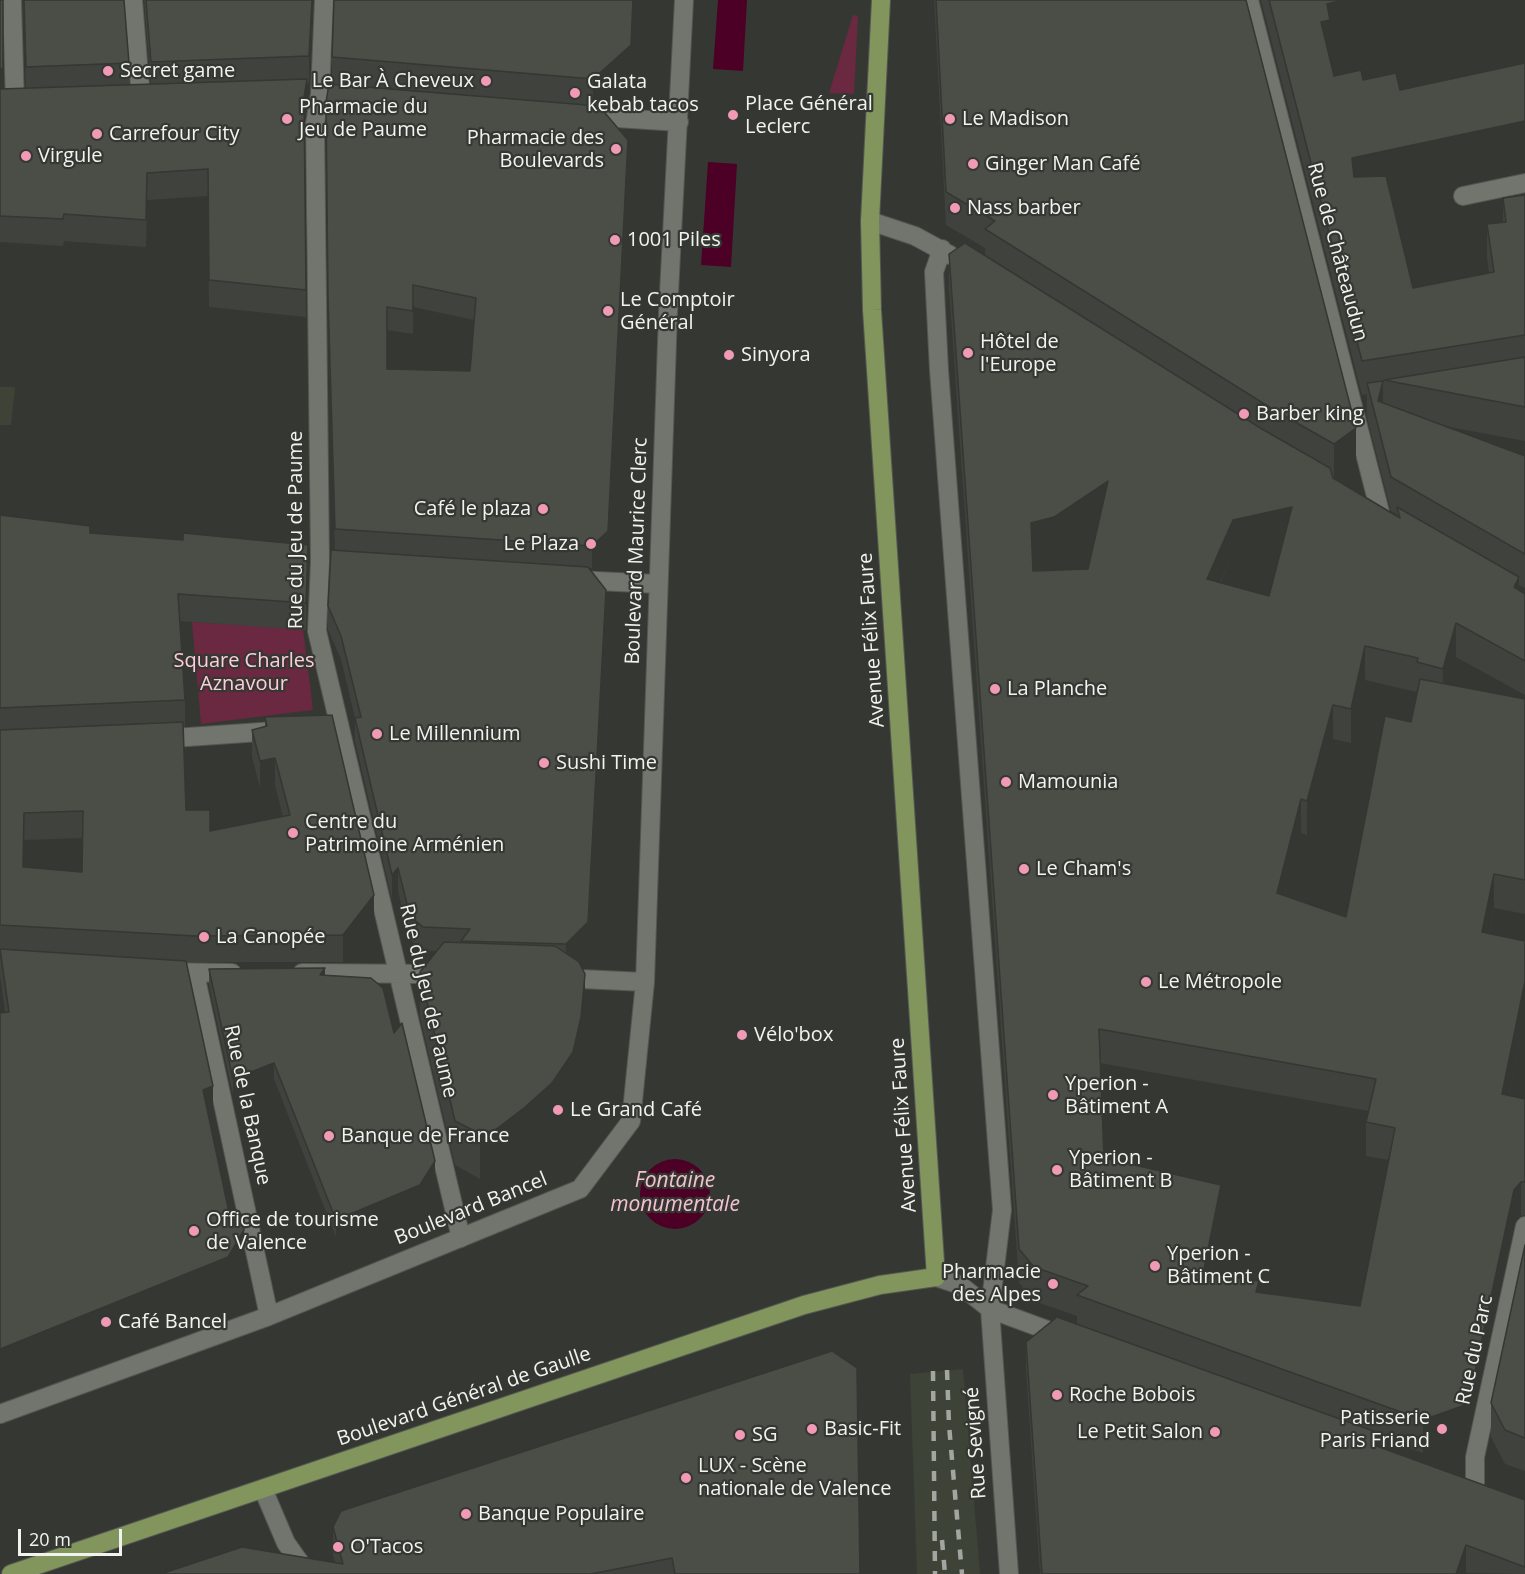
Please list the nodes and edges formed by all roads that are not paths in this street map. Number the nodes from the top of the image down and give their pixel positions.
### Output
1 (12, 0) edge
2 (133, 0) edge
3 (324, 0) edge
4 (684, 0) edge
5 (881, 0) edge
6 (1249, 0) edge
7 (301, 94) edge
8 (326, 94) junction
9 (164, 98) edge
10 (141, 99) junction
11 (118, 100) edge
12 (38, 103) edge
13 (8, 105) edge
14 (569, 115) edge
15 (679, 122) junction
16 (1525, 183) edge
17 (1462, 196) dead end
18 (870, 221) junction
19 (942, 249) junction
20 (962, 262) edge
21 (1361, 505) edge
22 (297, 559) edge
23 (326, 562) junction
24 (560, 579) edge
25 (658, 584) junction
26 (339, 726) junction
27 (317, 728) edge
28 (295, 730) edge
29 (138, 740) edge
30 (149, 971) edge
31 (255, 973) edge
32 (279, 973) edge
33 (399, 973) junction
34 (195, 974) junction
35 (455, 975) edge
36 (546, 978) edge
37 (645, 982) junction
38 (1525, 1226) edge
39 (461, 1238) junction
40 (936, 1277) junction
41 (990, 1309) junction
42 (269, 1316) junction
43 (1088, 1345) edge
44 (0, 1414) edge
45 (1453, 1476) edge
46 (1475, 1484) junction
47 (263, 1489) junction
48 (1495, 1491) edge
49 (11, 1574) edge
50 (308, 1574) edge
51 (1009, 1574) edge

1 - 13 street
2 - 10 street
3 - 8 street, Rue du Jeu de Paume
4 - 15 street, Boulevard Maurice Clerc
5 - 18 main road, Avenue Félix Faure
6 - 21 street, Rue de Châteaudun
7 - 8 street
8 - 23 street, Rue du Jeu de Paume
9 - 10 street
10 - 11 street
12 - 13 street
14 - 15 street
15 - 25 street, Boulevard Maurice Clerc
16 - 17 street
18 - 19 street
18 - 40 main road, Avenue Félix Faure
19 - 20 street
19 - 41 street, Rue Sevigné
22 - 23 street
23 - 26 street, Rue du Jeu de Paume
24 - 25 street
25 - 37 street, Boulevard Maurice Clerc
26 - 27 street
26 - 33 street, Rue du Jeu de Paume
28 - 29 street
30 - 34 street
31 - 34 street
32 - 33 street
33 - 35 street
33 - 39 street, Rue du Jeu de Paume
34 - 42 street, Rue de la Banque
36 - 37 street
37 - 39 street, Boulevard Bancel
38 - 46 street, Rue du Parc
39 - 42 street, Boulevard Bancel
40 - 41 street
40 - 47 main road, Boulevard Général de Gaulle
41 - 43 street
41 - 51 street, Rue Sevigné
42 - 44 street, Boulevard Bancel
45 - 46 street
46 - 48 street
47 - 49 main road, Boulevard Général de Gaulle
47 - 50 street

